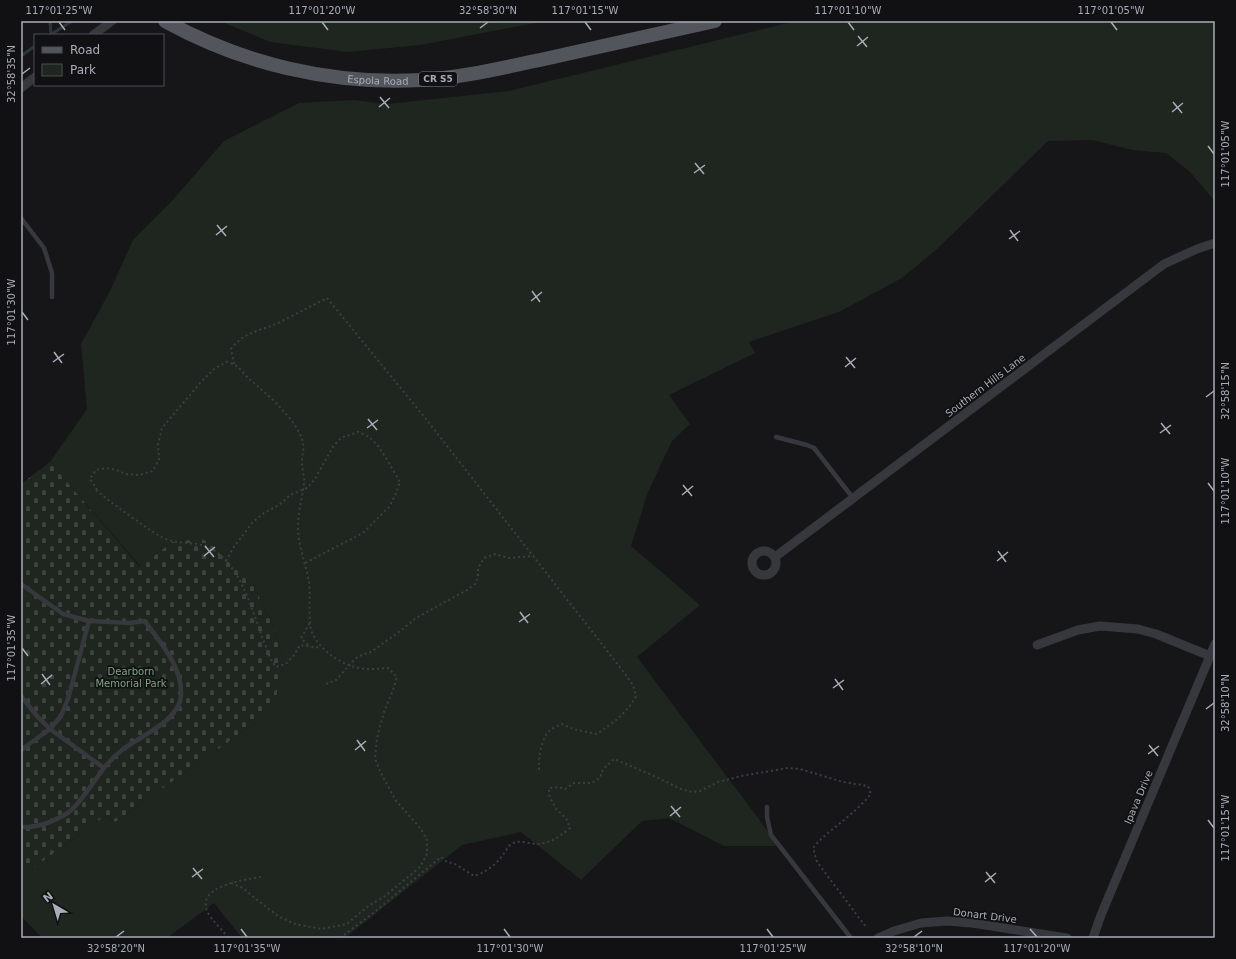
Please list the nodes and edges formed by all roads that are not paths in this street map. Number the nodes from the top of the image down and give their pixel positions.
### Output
1 (112, 21) edge
2 (165, 21) edge
3 (715, 21) edge
4 (94, 34) edge
5 (34, 78) edge
6 (21, 88) edge
7 (21, 218) edge
8 (1215, 243) edge
9 (52, 297) dead end
10 (776, 437) dead end
11 (853, 498) junction
12 (775, 557) dead end
13 (21, 584) edge
14 (90, 621) junction
15 (1215, 644) edge
16 (1036, 645) dead end
17 (1210, 656) junction
18 (21, 696) edge
19 (50, 729) junction
20 (21, 750) edge
21 (104, 768) junction
22 (767, 808) dead end
23 (21, 827) edge
24 (851, 938) edge
25 (878, 938) edge
26 (1067, 938) edge
27 (1093, 938) edge

1 - 4 street
2 - 3 main road, Espola Road / CR S5
5 - 6 street
7 - 9 lane
8 - 11 street, Southern Hills Lane
10 - 11 lane
11 - 12 street, Southern Hills Lane
13 - 14 lane
14 - 19 lane
14 - 21 lane
15 - 17 street, Ipava Drive
16 - 17 street
17 - 27 street, Ipava Drive
18 - 19 lane
19 - 20 lane
19 - 21 lane
21 - 23 lane
22 - 24 lane
25 - 26 street, Donart Drive

